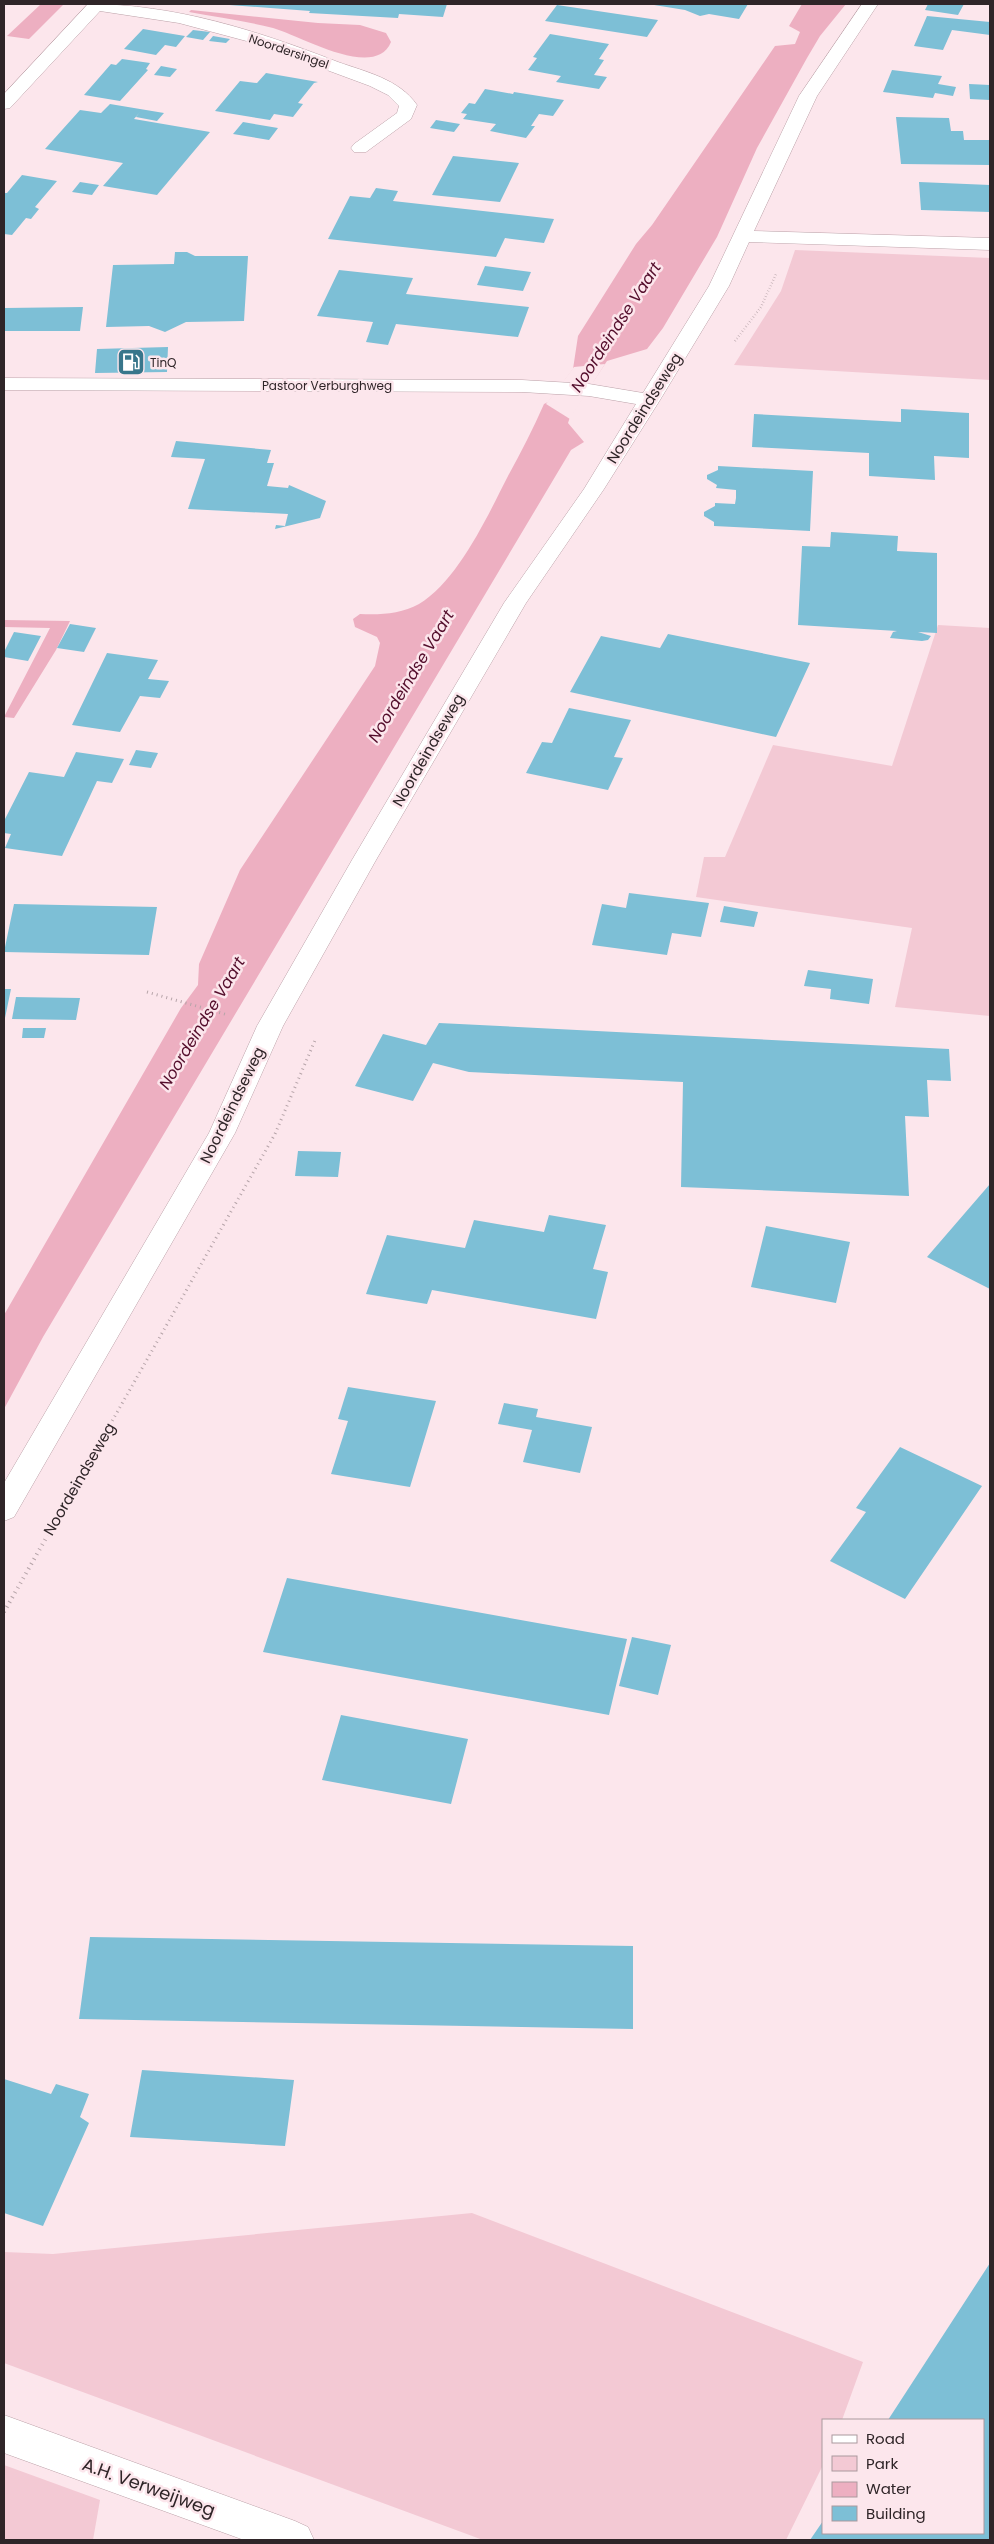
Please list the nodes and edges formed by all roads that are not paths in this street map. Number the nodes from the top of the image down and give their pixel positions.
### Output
1 (96, 4) edge
2 (870, 4) edge
3 (4, 104) edge
4 (360, 148) dead end
5 (744, 236) junction
6 (990, 244) edge
7 (4, 384) edge
8 (650, 400) junction
9 (4, 1509) edge
10 (4, 2434) edge
11 (295, 2540) edge

1 - 3 street, Noordersingel
1 - 4 street, Noordersingel
2 - 5 street, Noordeindseweg
5 - 6 street
5 - 8 street, Noordeindseweg
7 - 8 street, Pastoor Verburghweg
8 - 9 street, Noordeindseweg
10 - 11 street, A.H. Verweijweg

